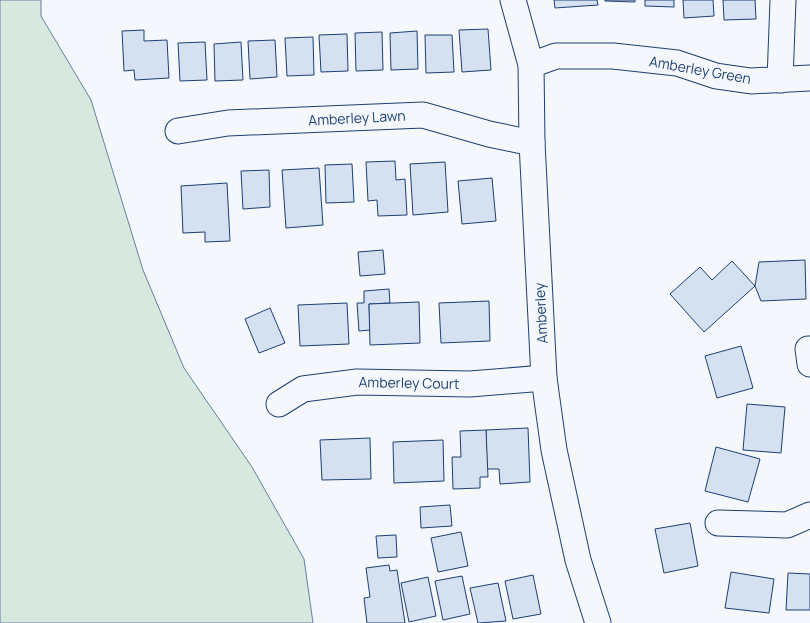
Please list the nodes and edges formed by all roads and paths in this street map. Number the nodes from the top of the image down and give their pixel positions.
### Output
1 (513, 0) edge
2 (783, 0) edge
3 (531, 65) junction
4 (810, 78) edge
5 (780, 80) junction
6 (178, 131) dead end
7 (532, 143) junction
8 (810, 349) edge
9 (810, 364) edge
10 (544, 378) junction
11 (280, 404) dead end
12 (810, 514) edge
13 (718, 523) dead end
14 (598, 623) edge

1 - 3 street, Amberley
2 - 5 street
3 - 5 street, Amberley Green
3 - 7 street, Amberley
4 - 5 street, Amberley Green
6 - 7 street, Amberley Lawn
7 - 10 street, Amberley
8 - 9 street
10 - 11 street, Amberley Court
10 - 14 street, Amberley
12 - 13 street

